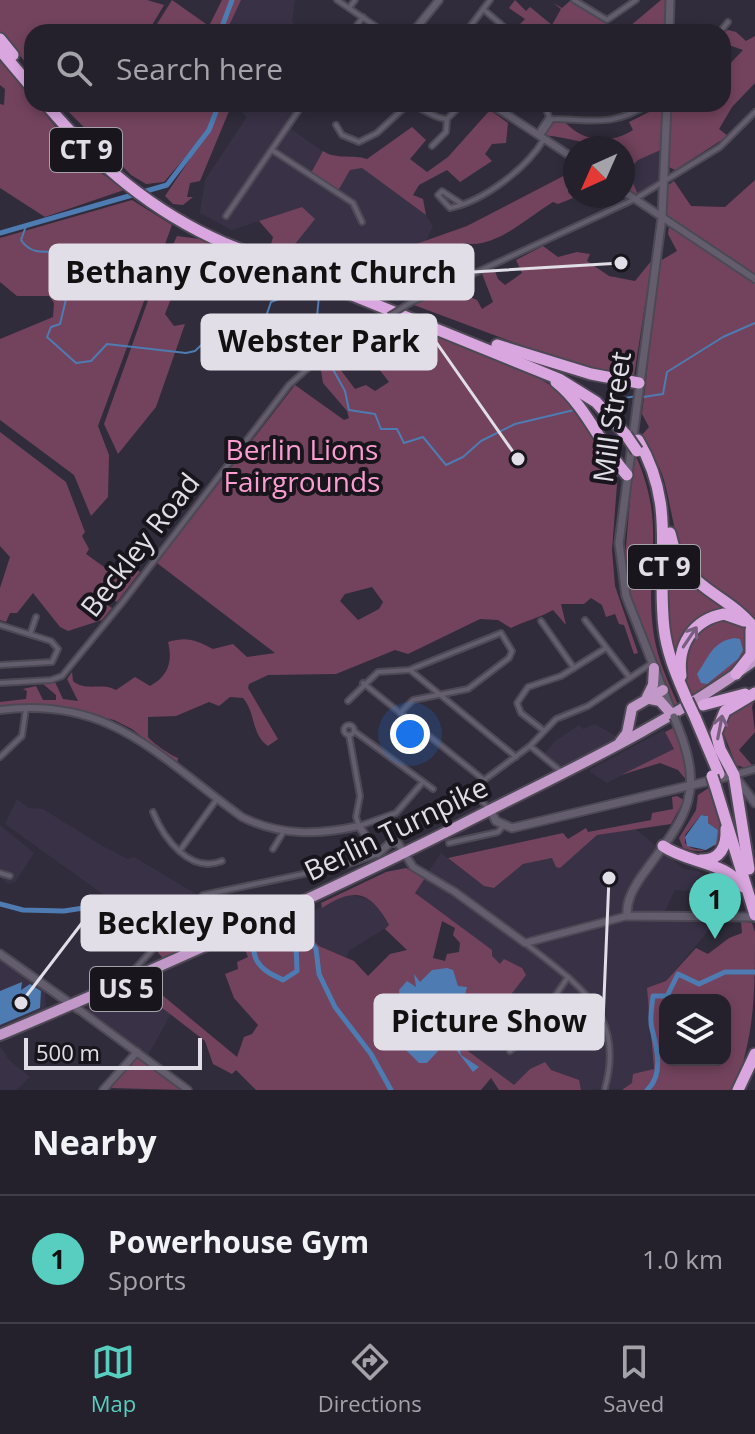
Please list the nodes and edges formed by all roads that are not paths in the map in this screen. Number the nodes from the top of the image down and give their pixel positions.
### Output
1 (337, 0) edge
2 (355, 0) edge
3 (439, 0) edge
4 (490, 0) edge
5 (574, 0) edge
6 (636, 0) edge
7 (670, 0) edge
8 (349, 8) junction
9 (483, 9) junction
10 (363, 17) junction
11 (358, 24) edge
12 (373, 24) edge
13 (420, 24) edge
14 (472, 24) edge
15 (501, 24) edge
16 (669, 24) edge
17 (0, 39) edge
18 (0, 50) edge
19 (24, 67) edge
20 (24, 78) edge
21 (53, 112) edge
22 (63, 112) edge
23 (298, 112) edge
24 (400, 112) edge
25 (426, 112) edge
26 (454, 112) edge
27 (503, 112) edge
28 (547, 112) edge
29 (633, 112) edge
30 (667, 112) edge
31 (755, 112) edge
32 (550, 118) junction
33 (749, 118) junction
34 (447, 119) junction
35 (755, 122) edge
36 (336, 125) dead end
37 (540, 137) junction
38 (432, 146) dead end
39 (272, 150) junction
40 (563, 151) edge
41 (664, 182) junction
42 (142, 193) junction
43 (635, 199) joint
44 (462, 204) junction
45 (616, 208) edge
46 (226, 216) dead end
47 (662, 217) junction
48 (362, 222) dead end
49 (755, 279) edge
50 (497, 345) junction
51 (535, 369) junction
52 (638, 392) junction
53 (627, 430) junction
54 (637, 445) junction
55 (628, 469) junction
56 (662, 498) junction
57 (36, 617) dead end
58 (585, 620) dead end
59 (541, 621) dead end
60 (0, 625) edge
61 (754, 632) edge
62 (30, 634) junction
63 (606, 648) junction
64 (755, 660) edge
65 (0, 665) edge
66 (653, 666) junction
67 (755, 667) edge
68 (574, 668) junction
69 (409, 670) junction
70 (736, 674) junction
71 (630, 678) junction
72 (0, 683) edge
73 (363, 683) junction
74 (663, 690) junction
75 (755, 692) edge
76 (439, 696) junction
77 (648, 698) junction
78 (348, 701) dead end
79 (703, 705) junction
80 (26, 708) junction
81 (0, 710) edge
82 (681, 711) junction
83 (400, 713) junction
84 (653, 728) junction
85 (543, 730) junction
86 (354, 731) junction
87 (349, 735) junction
88 (530, 746) junction
89 (614, 748) junction
90 (0, 757) edge
91 (516, 757) junction
92 (755, 769) edge
93 (564, 773) junction
94 (734, 775) junction
95 (717, 779) junction
96 (484, 780) junction
97 (423, 782) junction
98 (693, 787) junction
99 (433, 789) dead end
100 (217, 799) junction
101 (753, 800) edge
102 (737, 801) junction
103 (153, 812) dead end
104 (726, 817) junction
105 (496, 818) junction
106 (359, 826) junction
107 (284, 831) junction
108 (449, 843) dead end
109 (664, 845) junction
110 (181, 849) junction
111 (273, 849) dead end
112 (378, 854) junction
113 (406, 855) junction
114 (222, 861) dead end
115 (749, 869) junction
116 (0, 873) edge
117 (10, 876) dead end
118 (755, 889) edge
119 (754, 912) edge
120 (627, 916) junction
121 (525, 943) junction
122 (0, 954) edge
123 (132, 972) dead end
124 (568, 977) junction
125 (76, 1007) junction
126 (0, 1038) edge
127 (510, 1051) dead end
128 (137, 1052) junction
129 (755, 1054) edge
130 (755, 1073) edge
131 (605, 1088) edge
132 (103, 1090) edge
133 (188, 1090) edge
134 (738, 1090) edge
135 (746, 1090) edge

1 - 8 street
2 - 8 street
3 - 13 street
4 - 9 street
5 - 6 street
7 - 16 main road
8 - 10 street
9 - 14 street
9 - 15 street
10 - 11 street
10 - 12 street
17 - 19 highway
18 - 20 highway
21 - 42 highway, CT 9
22 - 42 highway, CT 9
23 - 39 street
24 - 36 street
25 - 34 street
26 - 34 street
27 - 37 street
28 - 32 street
29 - 32 street
30 - 41 main road, Mill Street
31 - 33 street, Beckley Road
32 - 37 street
33 - 35 street
33 - 41 street, Beckley Road
34 - 38 street
37 - 40 street
37 - 44 street
39 - 46 street
39 - 48 street
41 - 43 street, Beckley Road
41 - 47 main road, Mill Street
42 - 50 highway, CT 9
42 - 51 highway, CT 9
43 - 47 street
44 - 44 street
45 - 72 street, Beckley Road, bridge
47 - 49 street
47 - 52 main road, Mill Street
50 - 52 highway
50 - 53 highway, CT 9
51 - 53 highway, CT 9
51 - 55 highway
52 - 55 main road, Mill Street
53 - 54 highway, CT 9, bridge
54 - 56 highway, CT 9
54 - 82 highway, CT 9
55 - 66 main road, Mill Street
56 - 61 highway
56 - 82 highway, CT 9
57 - 62 street
58 - 63 street
59 - 68 street
60 - 62 street
61 - 70 highway
82 -> 61 highway
62 - 65 street
63 - 68 street
63 - 71 street
64 - 70 highway, Berlin Turnpike / US 5
66 - 71 street
66 - 74 main road, Mill Street
66 - 77 highway
67 - 79 highway, Berlin Turnpike / US 5
68 - 85 street
69 - 73 street
69 - 76 street
69 - 76 street
70 - 84 highway, Berlin Turnpike / US 5
71 - 85 street
73 - 78 street
73 - 83 street
74 - 77 highway
74 - 82 main road, Mill Street
75 - 79 highway
94 -> 75 highway
76 - 83 street
76 - 91 street
77 - 82 highway
77 - 84 highway
77 - 89 highway
79 - 105 highway, Berlin Turnpike / US 5
80 - 81 street
80 - 90 street
80 - 100 street
82 - 95 highway, CT 9
82 - 98 main road, Mill Street
83 - 96 street
84 - 89 highway, Berlin Turnpike / US 5
85 - 88 street
86 - 87 street
86 - 87 street
86 - 97 street
87 - 106 street
88 - 91 street
88 - 93 street
89 - 93 highway, Berlin Turnpike / US 5
91 - 96 street
92 - 94 street
93 - 105 highway, Berlin Turnpike / US 5
94 - 98 main road
94 - 101 main road
94 - 102 highway
95 - 104 highway, CT 9
95 - 115 highway, CT 9
96 - 105 street
97 - 99 street
97 - 106 street
98 - 105 main road
98 - 109 main road
100 - 107 street
100 - 110 street
101 - 102 highway
102 - 115 highway
103 - 110 street
104 - 109 highway
104 - 119 highway, CT 9
105 - 108 street
105 - 113 highway, Berlin Turnpike / US 5
106 - 107 street
106 - 112 street
107 - 111 street
109 - 119 highway
109 - 120 main road
110 - 114 street
112 - 113 street
112 - 123 street
113 - 121 street
113 - 125 highway, Berlin Turnpike / US 5
115 - 118 highway, CT 9
116 - 117 street
119 - 120 main road
120 - 121 street
121 - 124 street
122 - 125 main road
124 - 127 street
124 - 131 street
125 - 126 highway, Berlin Turnpike / US 5
125 - 128 street
128 - 132 street
128 - 133 street
129 - 134 highway
130 - 135 highway

